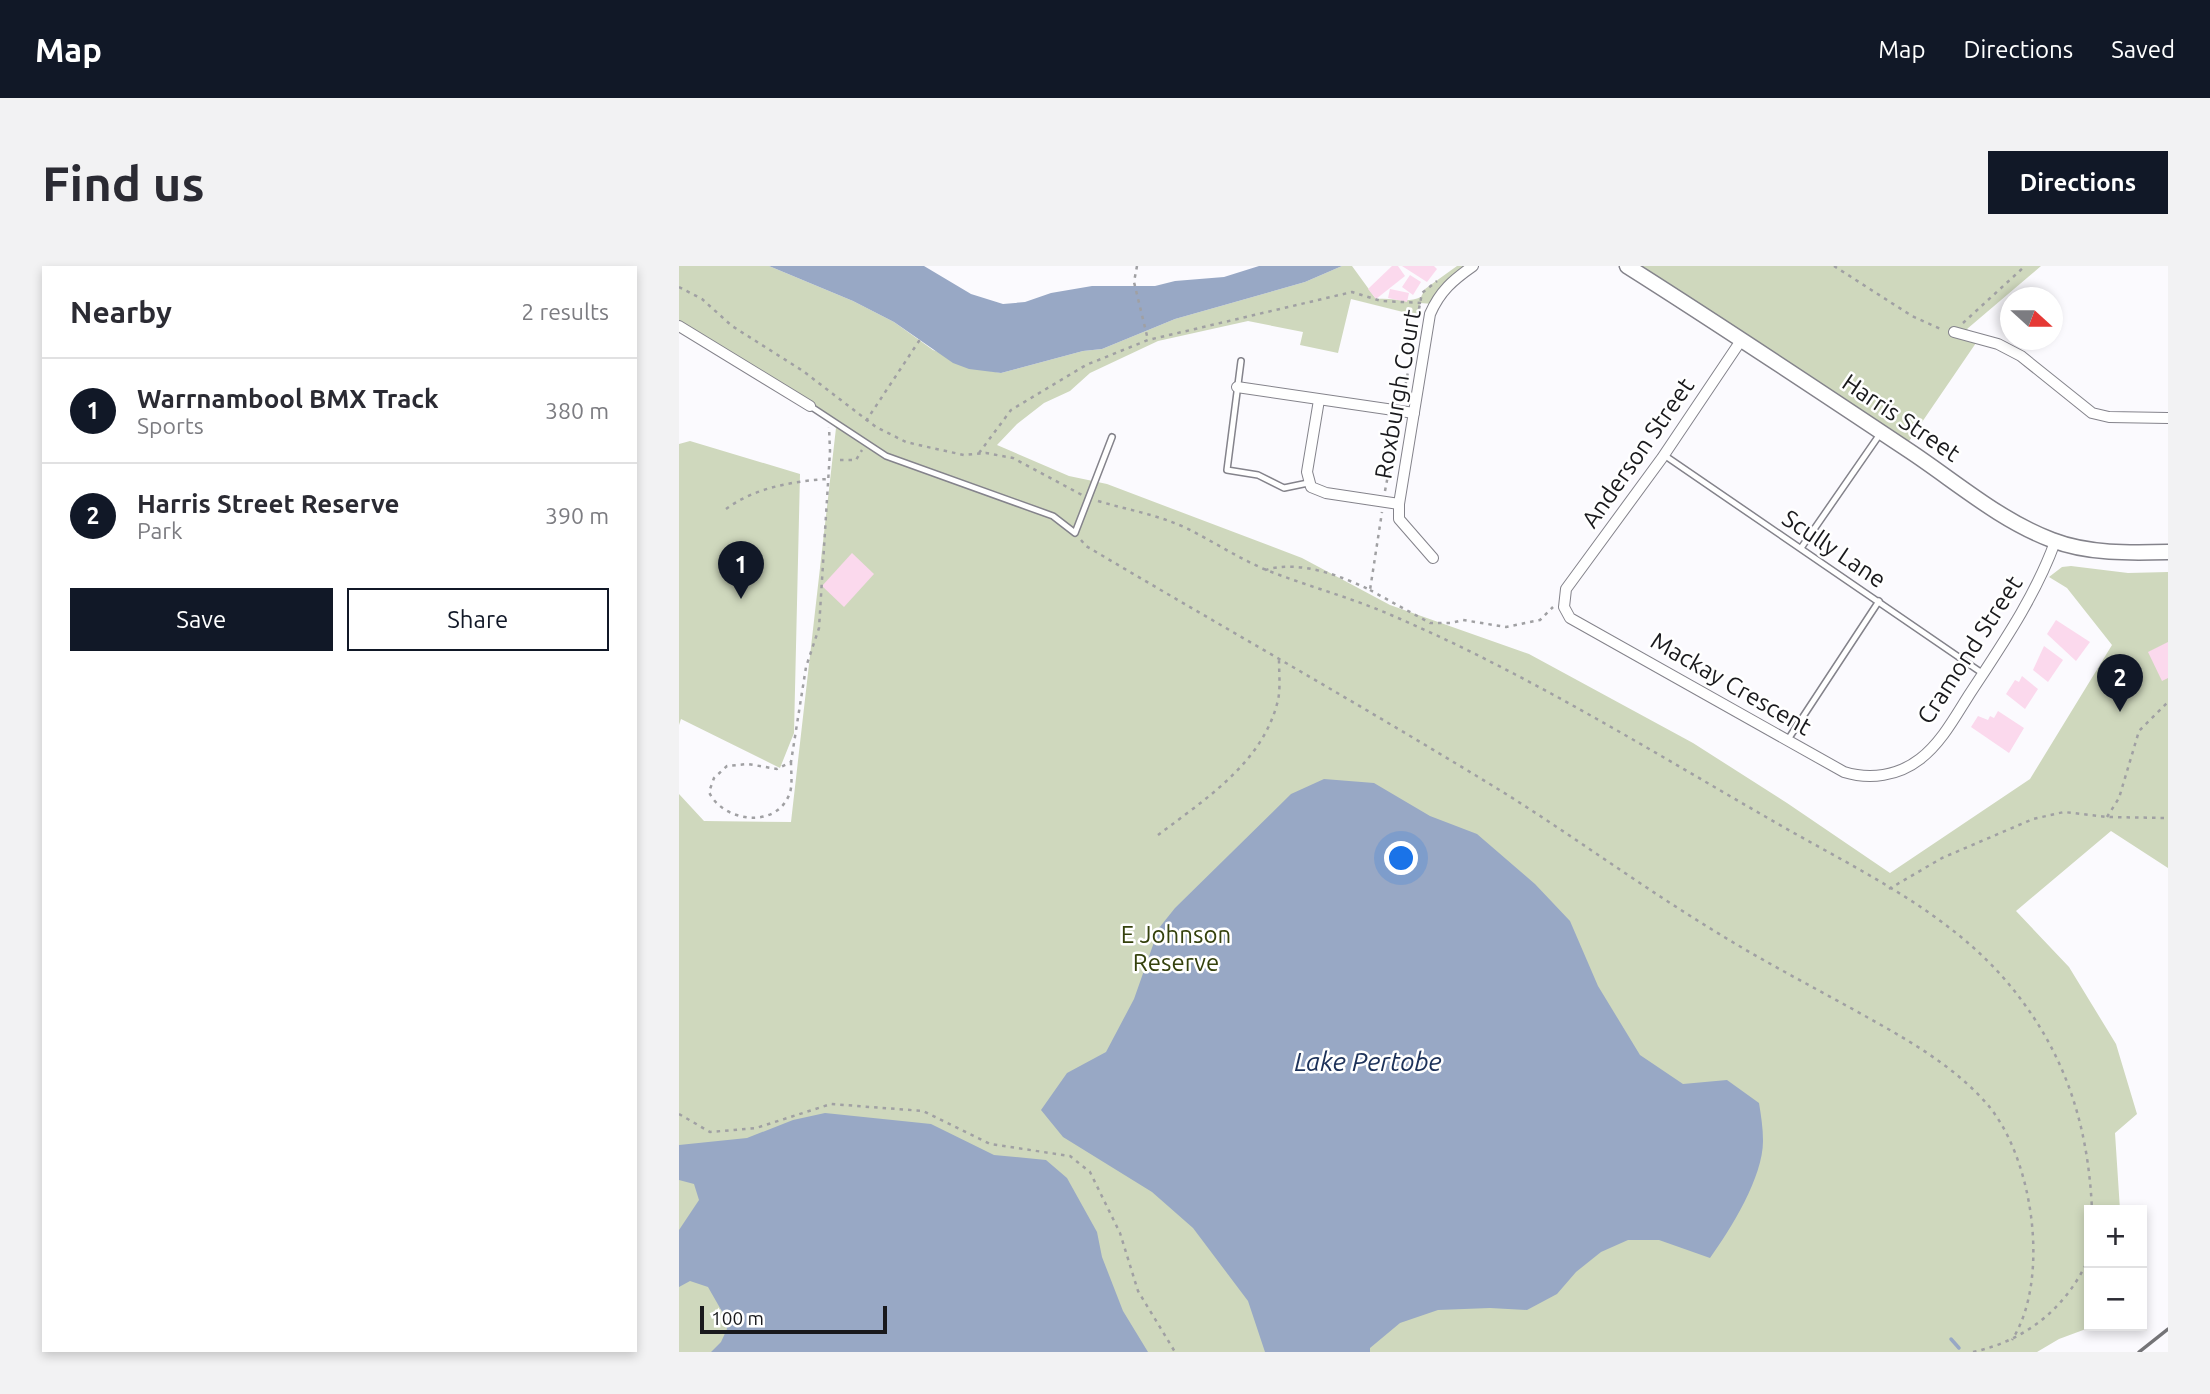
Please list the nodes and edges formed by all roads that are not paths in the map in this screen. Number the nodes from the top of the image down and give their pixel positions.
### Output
1 (1473, 266) edge
2 (1627, 266) edge
3 (679, 326) edge
4 (1954, 332) road end
5 (1742, 339) junction
6 (1241, 361) dead end
7 (1237, 387) junction
8 (1319, 400) junction
9 (810, 406) joint
10 (1413, 413) junction
11 (2168, 418) edge
12 (1881, 432) junction
13 (1112, 437) dead end
14 (1664, 455) junction
15 (1308, 483) junction
16 (1399, 504) junction
17 (2055, 542) junction
18 (1801, 548) junction
19 (2168, 552) edge
20 (1433, 558) dead end
21 (1565, 594) joint
22 (1879, 601) junction
23 (1983, 674) junction
24 (1787, 741) junction
25 (1904, 769) joint

1 - 10 street, Roxburgh Court
2 - 5 street, Harris Street
3 - 9 street
4 - 11 street
5 - 12 street, Harris Street
5 - 14 street, Anderson Street
6 - 7 lane
7 - 8 street
7 - 15 lane
8 - 10 street
8 - 15 street
9 - 13 lane
10 - 16 street, Roxburgh Court
12 - 17 street, Harris Street
12 - 18 lane
14 - 18 lane, Scully Lane
14 - 21 street, Anderson Street
15 - 16 street
16 - 20 street
17 - 19 street, Harris Street
17 - 23 street, Cramond Street
18 - 22 lane, Scully Lane
21 - 24 street, Mackay Crescent
22 - 23 lane, Scully Lane
22 - 24 lane
23 - 25 street, Cramond Street
24 - 25 street, Mackay Crescent

